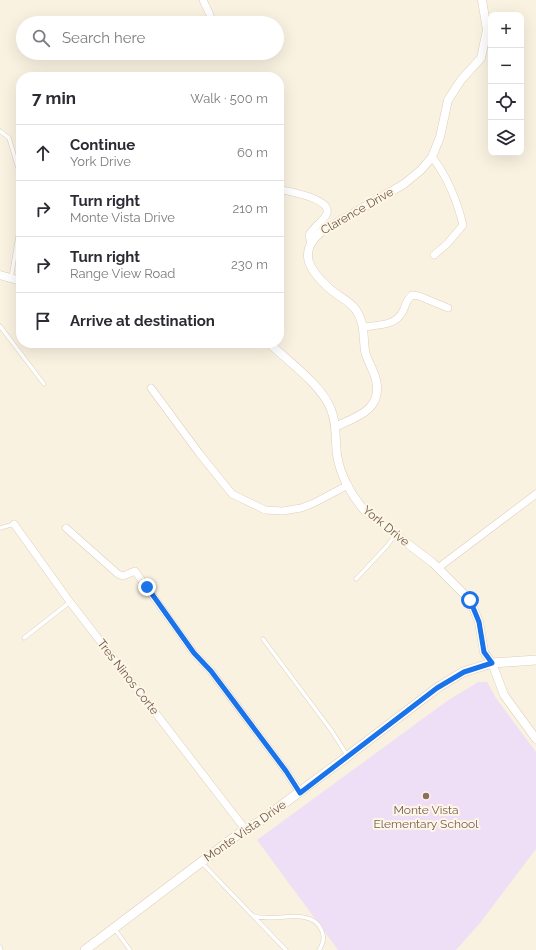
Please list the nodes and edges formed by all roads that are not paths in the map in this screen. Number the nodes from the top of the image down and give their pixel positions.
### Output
1 (203, 0) edge
2 (482, 0) edge
3 (210, 16) edge
4 (0, 131) edge
5 (432, 157) junction
6 (16, 161) edge
7 (284, 190) edge
8 (311, 244) junction
9 (434, 255) dead end
10 (0, 275) edge
11 (16, 280) edge
12 (448, 308) dead end
13 (0, 326) edge
14 (363, 327) junction
15 (16, 347) edge
16 (17, 348) edge
17 (274, 348) edge
18 (44, 384) dead end
19 (151, 388) dead end
20 (335, 427) junction
21 (348, 485) junction
22 (536, 494) edge
23 (14, 524) joint
24 (0, 528) edge
25 (66, 528) dead end
26 (395, 534) junction
27 (438, 568) junction
28 (356, 580) dead end
29 (70, 602) junction
30 (24, 638) dead end
31 (263, 639) dead end
32 (536, 660) edge
33 (492, 663) junction
34 (536, 739) edge
35 (349, 756) junction
36 (300, 793) junction
37 (245, 828) junction
38 (200, 862) junction
39 (251, 915) junction
40 (114, 927) junction
41 (85, 950) edge
42 (130, 950) edge
43 (286, 950) edge
44 (319, 950) edge

1 - 3 street
2 - 5 street, Clarence Drive
4 - 6 lane
5 - 8 street, Clarence Drive
5 - 9 street
7 - 8 street
8 - 14 street, Clarence Drive
10 - 11 street
12 - 14 street
13 - 15 lane
14 - 20 street, Clarence Drive
16 - 18 lane
17 - 20 street, York Drive
19 - 21 street
20 - 21 street, York Drive
21 - 26 street, York Drive
22 - 27 street
23 - 24 lane
23 - 29 street, Tres Ninos Corte
25 - 36 street
26 - 27 street, York Drive
26 - 28 lane
27 - 33 street, York Drive
29 - 30 lane
29 - 37 street, Tres Ninos Corte
31 - 35 lane
32 - 33 main road, Monte Vista Drive
33 - 34 street, York Drive
33 - 35 main road, Monte Vista Drive
35 - 36 main road, Monte Vista Drive
36 - 37 main road, Monte Vista Drive
37 - 38 main road, Monte Vista Drive
38 - 39 lane
38 - 40 main road, Monte Vista Drive
39 - 43 lane
39 - 44 lane
40 - 41 main road, Monte Vista Drive
40 - 42 lane

